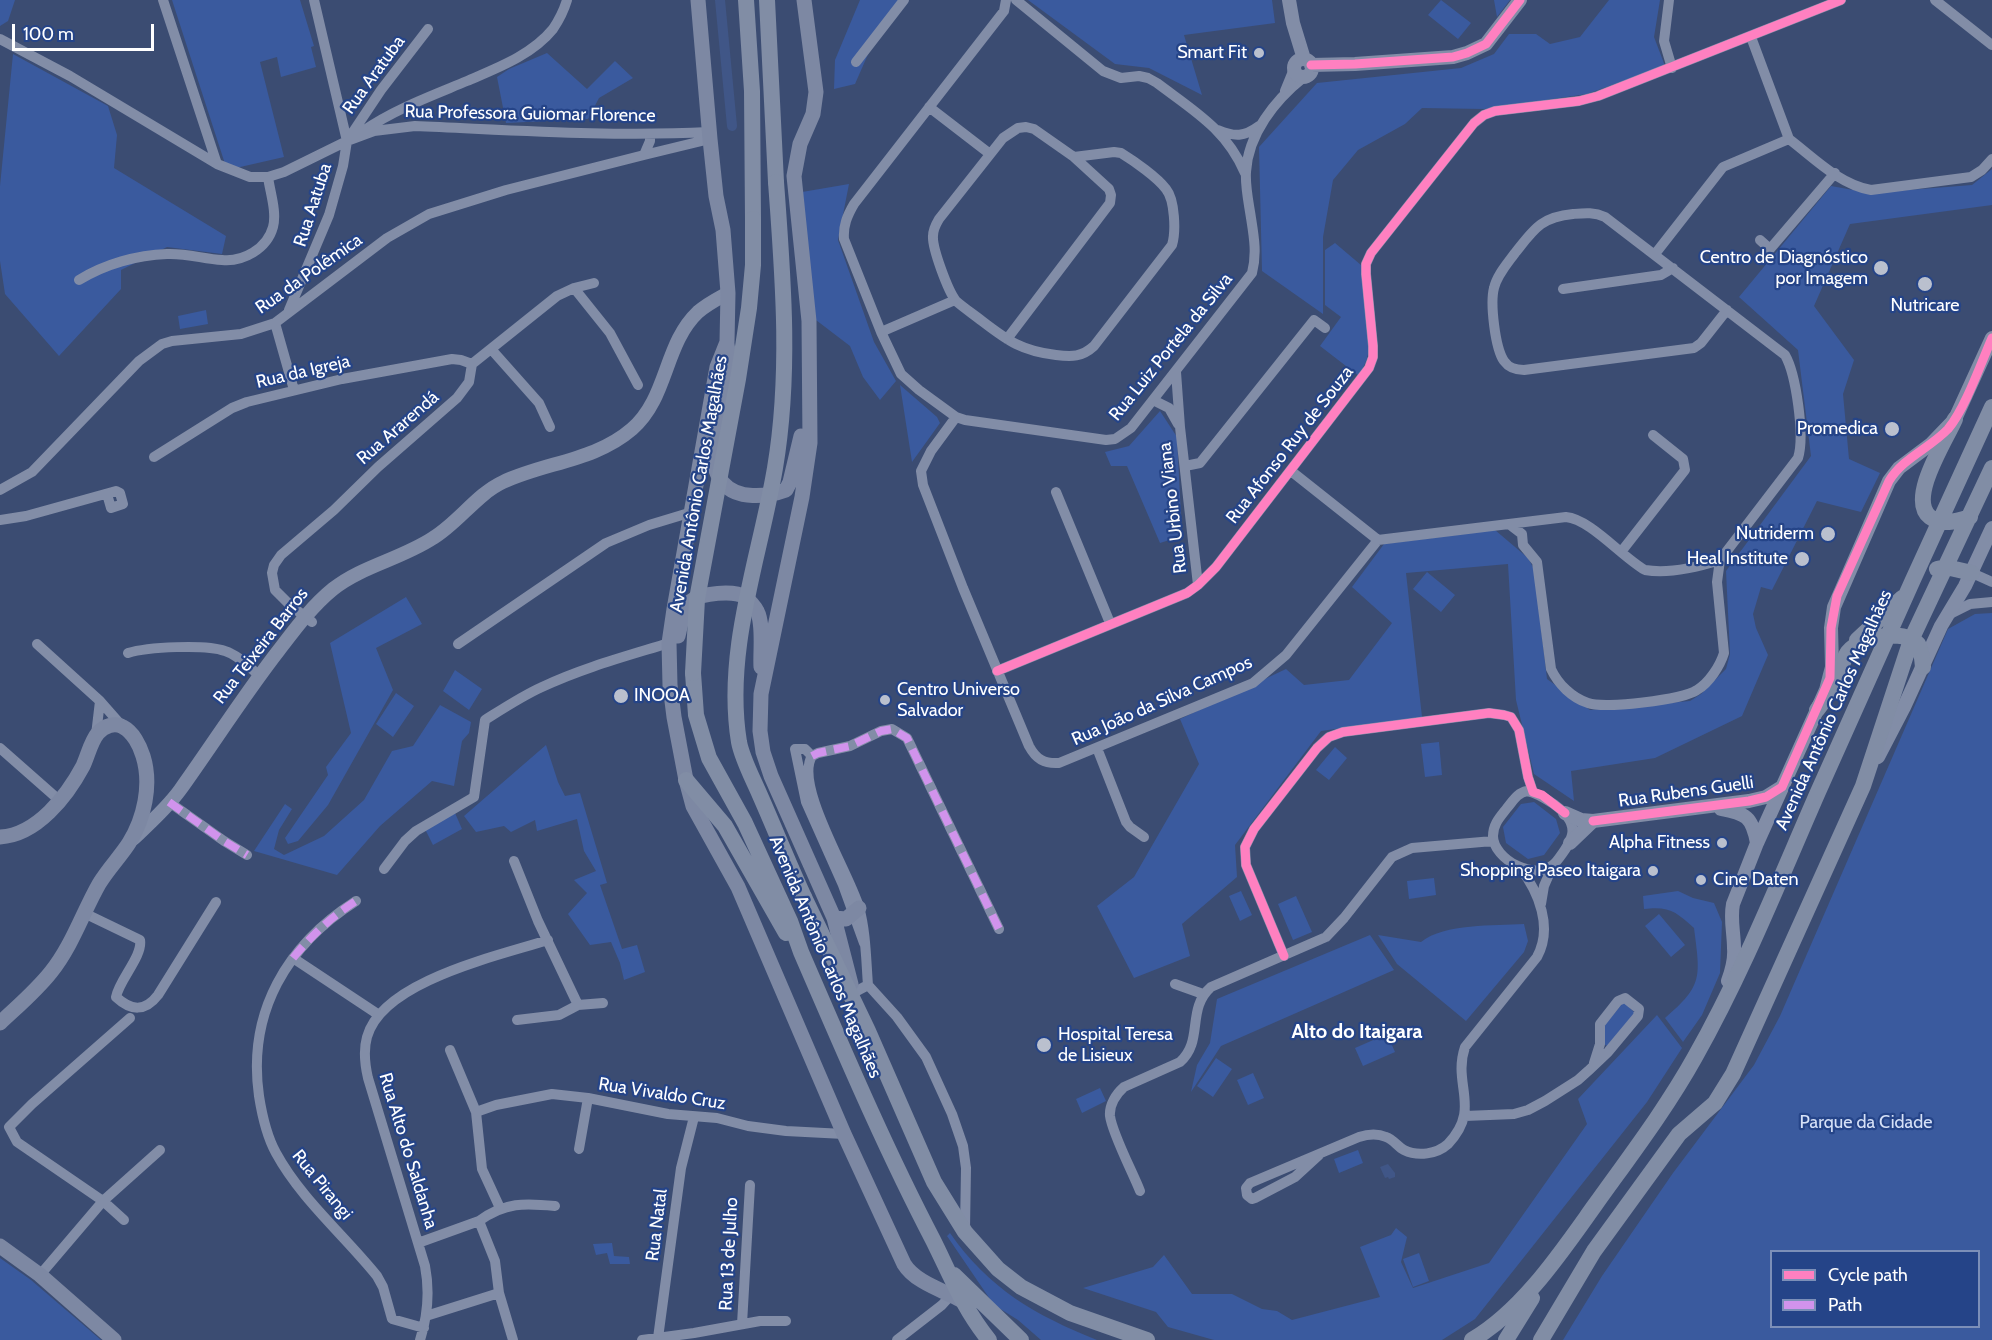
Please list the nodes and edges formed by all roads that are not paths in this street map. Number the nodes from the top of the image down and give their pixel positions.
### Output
1 (163, 0) edge
2 (314, 0) edge
3 (567, 0) edge
4 (698, 0) edge
5 (746, 0) edge
6 (767, 0) edge
7 (804, 0) edge
8 (904, 0) edge
9 (1289, 0) edge
10 (1520, 0) edge
11 (1670, 0) edge
12 (1841, 0) edge
13 (1935, 0) edge
14 (1020, 3) edge
15 (1005, 5) edge
16 (428, 29) dead end
17 (1751, 37) junction
18 (0, 39) edge
19 (1992, 45) edge
20 (856, 62) dead end
21 (1672, 68) junction
22 (1302, 69) junction
23 (929, 107) junction
24 (1261, 124) junction
25 (1218, 130) junction
26 (650, 135) junction
27 (709, 136) junction
28 (1789, 139) junction
29 (347, 141) junction
30 (990, 154) junction
31 (644, 155) junction
32 (1091, 155) junction
33 (1074, 157) junction
34 (1992, 159) edge
35 (218, 164) junction
36 (1089, 170) junction
37 (1835, 173) junction
38 (1245, 174) junction
39 (268, 177) junction
40 (1760, 240) dead end
41 (1654, 254) junction
42 (1673, 268) junction
43 (79, 280) dead end
44 (594, 283) dead end
45 (573, 288) junction
46 (1563, 289) dead end
47 (728, 293) junction
48 (955, 300) junction
49 (289, 310) junction
50 (1727, 310) junction
51 (275, 323) junction
52 (1325, 328) dead end
53 (881, 332) junction
54 (1992, 338) edge
55 (1007, 339) junction
56 (727, 342) junction
57 (491, 349) junction
58 (472, 364) junction
59 (1176, 372) junction
60 (638, 385) dead end
61 (294, 390) junction
62 (810, 398) junction
63 (1154, 400) junction
64 (1992, 407) edge
65 (956, 417) junction
66 (1955, 419) junction
67 (550, 427) dead end
68 (1180, 427) junction
69 (1653, 435) dead end
70 (154, 457) dead end
71 (1185, 466) junction
72 (1992, 468) edge
73 (1291, 471) junction
74 (0, 490) edge
75 (1056, 492) dead end
76 (107, 494) dead end
77 (692, 512) junction
78 (1970, 517) junction
79 (0, 520) edge
80 (1529, 521) junction
81 (1939, 522) junction
82 (1509, 524) junction
83 (1992, 528) edge
84 (1522, 534) junction
85 (1378, 540) junction
86 (1621, 552) junction
87 (1720, 560) junction
88 (1703, 566) junction
89 (1946, 567) junction
90 (1972, 573) junction
91 (1717, 582) junction
92 (1992, 582) edge
93 (1198, 585) junction
94 (1908, 592) junction
95 (1992, 602) edge
96 (1947, 615) junction
97 (308, 619) junction
98 (1110, 623) junction
99 (1888, 636) junction
100 (1911, 640) junction
101 (669, 643) junction
102 (37, 644) dead end
103 (458, 644) dead end
104 (1849, 652) junction
105 (128, 653) dead end
106 (1923, 667) junction
107 (670, 669) junction
108 (997, 670) junction
109 (259, 675) junction
110 (761, 694) junction
111 (100, 701) junction
112 (1817, 710) junction
113 (122, 726) junction
114 (96, 735) junction
115 (1097, 747) junction
116 (0, 748) edge
117 (812, 756) junction
118 (686, 780) junction
119 (1863, 786) junction
120 (1782, 788) junction
121 (1533, 792) junction
122 (59, 800) junction
123 (169, 802) junction
124 (1713, 807) junction
125 (1565, 813) junction
126 (1593, 821) junction
127 (0, 837) edge
128 (1144, 837) dead end
129 (1493, 841) junction
130 (129, 843) junction
131 (1570, 843) junction
132 (1757, 843) junction
133 (247, 855) dead end
134 (514, 861) dead end
135 (1553, 865) junction
136 (1520, 868) junction
137 (384, 869) dead end
138 (356, 901) dead end
139 (216, 902) dead end
140 (1541, 904) junction
141 (856, 911) junction
142 (84, 913) junction
143 (834, 918) junction
144 (999, 929) dead end
145 (548, 940) junction
146 (801, 952) junction
147 (1284, 956) junction
148 (293, 958) junction
149 (1175, 984) dead end
150 (868, 985) junction
151 (853, 993) junction
152 (1203, 994) junction
153 (603, 1004) dead end
154 (578, 1005) junction
155 (379, 1015) junction
156 (130, 1018) dead end
157 (517, 1020) dead end
158 (0, 1023) edge
159 (1711, 1028) junction
160 (868, 1031) junction
161 (450, 1050) dead end
162 (1594, 1063) junction
163 (588, 1098) junction
164 (476, 1112) junction
165 (1465, 1116) junction
166 (694, 1117) junction
167 (844, 1134) junction
168 (1679, 1134) junction
169 (579, 1149) dead end
170 (160, 1150) dead end
171 (1319, 1155) junction
172 (750, 1185) dead end
173 (1140, 1191) dead end
174 (103, 1201) junction
175 (555, 1206) dead end
176 (500, 1208) junction
177 (124, 1220) dead end
178 (479, 1221) junction
179 (964, 1232) junction
180 (418, 1244) junction
181 (0, 1246) edge
182 (1556, 1259) junction
183 (947, 1268) junction
184 (40, 1275) junction
185 (499, 1293) junction
186 (956, 1297) junction
187 (426, 1316) junction
188 (786, 1321) dead end
189 (742, 1324) junction
190 (424, 1328) junction
191 (658, 1338) junction
192 (114, 1340) edge
193 (420, 1340) edge
194 (513, 1340) edge
195 (642, 1340) edge
196 (897, 1340) edge
197 (988, 1340) edge
198 (1021, 1340) edge
199 (1147, 1340) edge
200 (1472, 1340) edge
201 (1506, 1340) edge
202 (1530, 1340) edge
203 (1541, 1340) edge

1 - 35 street
2 - 29 street
3 - 29 street
4 - 27 main road, Avenida Antônio Carlos Magalhães
5 - 146 main road, Avenida Antônio Carlos Magalhães, bridge
6 - 160 main road, Avenida Antônio Carlos Magalhães, bridge
7 - 62 main road, Avenida Antônio Carlos Magalhães
8 - 20 street
9 - 22 street
10 - 22 street
11 - 21 street
12 - 17 street, Rua Afonso Ruy de Souza
13 - 19 street
14 - 15 street, Rua Luiz Portela da Silva
14 - 25 street
15 - 23 street, Rua Luiz Portela da Silva
16 - 29 street, Rua Aratuba
17 - 21 street, Rua Afonso Ruy de Souza
17 - 28 street
18 - 35 street
21 - 73 street, Rua Afonso Ruy de Souza
22 - 24 street, Rua Luiz Portela da Silva
23 - 30 street
23 - 53 street, Rua Luiz Portela da Silva
24 - 25 street
24 - 38 street, Rua Luiz Portela da Silva
25 - 38 street
26 - 27 street, Rua Professora Guiomar Florence
26 - 29 street, Rua Professora Guiomar Florence
26 - 31 street
27 - 31 street, Rua da Polêmica
27 - 47 main road, Avenida Antônio Carlos Magalhães
28 - 37 street
28 - 41 street
29 - 39 street, Rua Professora Guiomar Florence
29 - 49 street, Rua Aatuba
30 - 33 street
30 - 48 street
31 - 49 street, Rua da Polêmica
32 - 33 street
32 - 36 street
32 - 55 street
33 - 36 street
34 - 37 street
35 - 39 street
36 - 55 street
37 - 40 street
38 - 59 street, Rua Luiz Portela da Silva
39 - 43 street
41 - 42 street
41 - 50 street
42 - 46 street
42 - 50 street
44 - 45 street
45 - 57 street
45 - 60 street
47 - 56 main road, Avenida Antônio Carlos Magalhães
47 - 97 street, Rua Teixeira Barros
48 - 53 street
48 - 55 street
49 - 51 street, Rua da Polêmica
50 - 87 street
51 - 61 street
51 - 74 street, Rua da Polêmica
52 - 71 street
53 - 65 street, Rua Luiz Portela da Silva
54 - 66 street, Avenida Antônio Carlos Magalhães
56 - 62 main road
56 - 77 main road, Avenida Antônio Carlos Magalhães
57 - 58 street
57 - 67 street
58 - 61 street, Rua da Igreja
58 - 97 street, Rua Ararendá
59 - 63 street, Rua Luiz Portela da Silva
59 - 68 street, Rua Urbino Viana
61 - 70 street, Rua da Igreja
62 - 110 main road, Avenida Antônio Carlos Magalhães
63 - 65 street, Rua Luiz Portela da Silva
63 - 68 street, Rua Urbino Viana
64 - 81 main road, Avenida Antônio Carlos Magalhães
65 - 108 street, Rua João da Silva Campos
66 - 81 main road
66 - 112 street, Avenida Antônio Carlos Magalhães
68 - 71 street, Rua Urbino Viana
69 - 86 street
71 - 93 street, Rua Urbino Viana
72 - 78 main road
73 - 85 street
73 - 93 street, Rua Afonso Ruy de Souza
75 - 98 street
76 - 79 street
77 - 101 main road, Avenida Antônio Carlos Magalhães
77 - 103 street
78 - 81 main road
78 - 89 main road
80 - 82 street
80 - 84 street
80 - 86 street
81 - 94 main road, Avenida Antônio Carlos Magalhães
82 - 84 street
82 - 85 street
83 - 90 street
84 - 91 street
85 - 115 street, Rua João da Silva Campos
86 - 88 street
87 - 88 street
87 - 91 street
88 - 91 street
89 - 90 main road
89 - 94 main road
89 - 100 main road
90 - 92 street
90 - 96 street
93 - 98 street, Rua Afonso Ruy de Souza
94 - 99 main road, Avenida Antônio Carlos Magalhães
94 - 104 main road
95 - 96 street
96 - 106 street
97 - 109 street, Rua Teixeira Barros
98 - 108 street, Rua Afonso Ruy de Souza
99 - 100 main road
99 - 104 main road
99 - 159 main road, Avenida Antônio Carlos Magalhães
100 - 106 main road
100 - 119 main road
101 - 107 main road, Avenida Antônio Carlos Magalhães
101 - 137 street
102 - 111 street
104 - 112 main road
105 - 109 street
106 - 119 street
107 - 110 main road
107 - 118 main road, Avenida Antônio Carlos Magalhães
108 - 115 street, Rua João da Silva Campos
109 - 123 street, Rua Teixeira Barros
110 - 143 main road, Avenida Antônio Carlos Magalhães
111 - 113 street
111 - 114 street
112 - 120 street, Avenida Antônio Carlos Magalhães
113 - 114 main road
113 - 130 main road
114 - 122 main road
115 - 128 street
116 - 122 street
117 - 141 street
117 - 141 street
117 - 144 street
118 - 146 main road
118 - 167 main road, Avenida Antônio Carlos Magalhães
119 - 168 main road
120 - 124 street, Rua Rubens Guelli
120 - 132 street, Avenida Antônio Carlos Magalhães
121 - 125 street
121 - 129 street
121 - 147 street
122 - 127 main road
123 - 130 street, Rua Teixeira Barros
123 - 133 street
124 - 126 street, Rua Rubens Guelli
124 - 132 street, Rua Rubens Guelli
125 - 126 street, Rua Rubens Guelli
125 - 131 street
126 - 131 street
129 - 136 street
129 - 147 street
130 - 142 main road, Rua Teixeira Barros
131 - 135 street
132 - 159 street, Avenida Antônio Carlos Magalhães
134 - 145 street
135 - 136 street
135 - 140 street
136 - 140 street
138 - 148 street
139 - 142 street
140 - 165 street
141 - 143 main road
141 - 150 street
142 - 158 main road, Rua Teixeira Barros
143 - 151 main road, Avenida Antônio Carlos Magalhães
145 - 154 street
145 - 155 street, Rua Alto do Saldanha
146 - 183 main road, Avenida Antônio Carlos Magalhães
147 - 152 street
148 - 155 street
148 - 190 street, Rua Pirangi
149 - 152 street
150 - 151 street
150 - 179 street
151 - 160 main road, Avenida Antônio Carlos Magalhães
152 - 173 street
153 - 154 street
154 - 157 street
155 - 180 street, Rua Alto do Saldanha
156 - 174 street
159 - 182 main road, Avenida Antônio Carlos Magalhães
160 - 179 main road, Avenida Antônio Carlos Magalhães
161 - 164 street
162 - 162 street
162 - 165 street
163 - 164 street, Rua Vivaldo Cruz
163 - 166 street, Rua Vivaldo Cruz
163 - 169 street
164 - 176 street
165 - 171 street
166 - 167 street, Rua Vivaldo Cruz
166 - 191 street, Rua Natal
167 - 186 main road, Avenida Antônio Carlos Magalhães
168 - 202 main road
168 - 203 main road
170 - 174 street
171 - 171 street
172 - 189 street, Rua 13 de Julho
174 - 177 street
174 - 184 street
175 - 176 street
176 - 178 street
178 - 180 street
178 - 185 street
179 - 199 main road, Avenida Antônio Carlos Magalhães
180 - 187 street, Rua Alto do Saldanha
181 - 184 main road
182 - 200 main road, Avenida Antônio Carlos Magalhães
182 - 201 main road
183 - 186 main road, Avenida Antônio Carlos Magalhães
183 - 198 main road
184 - 192 main road
185 - 187 street
185 - 194 street
186 - 196 street
186 - 197 main road, Avenida Antônio Carlos Magalhães
187 - 190 street, Rua Alto do Saldanha
188 - 189 street, Rua 13 de Julho
189 - 191 street, Rua 13 de Julho
190 - 193 street, Rua Alto do Saldanha
191 - 195 street, Rua 13 de Julho

